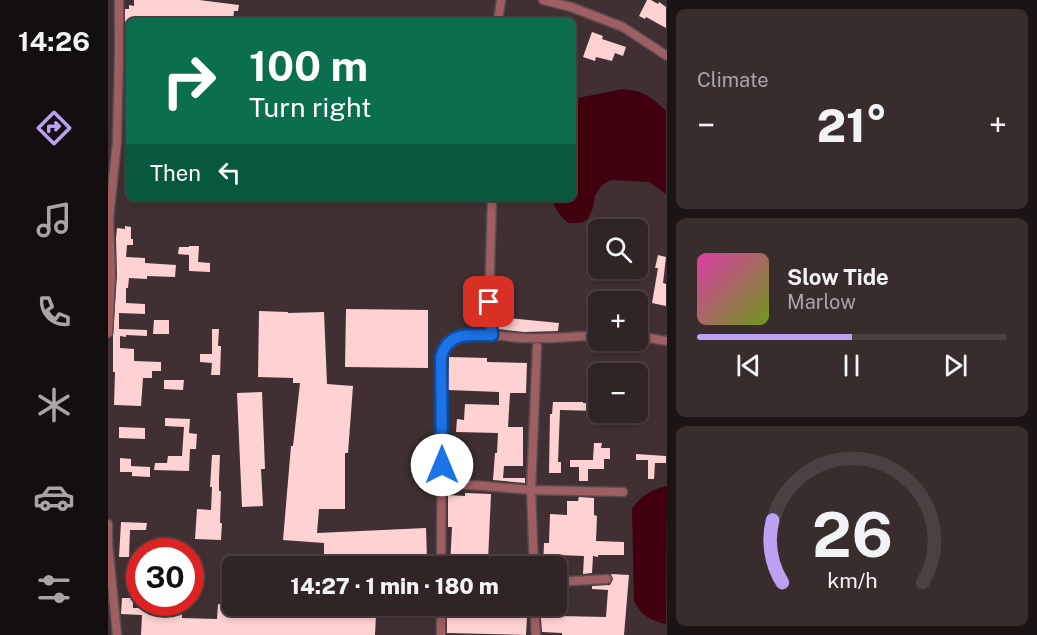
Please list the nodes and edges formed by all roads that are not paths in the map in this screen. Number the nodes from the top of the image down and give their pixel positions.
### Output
1 (119, 0) edge
2 (501, 0) edge
3 (543, 0) edge
4 (498, 18) edge
5 (666, 56) edge
6 (492, 201) edge
7 (108, 218) edge
8 (108, 333) edge
9 (492, 335) junction
10 (588, 336) edge
11 (648, 338) edge
12 (666, 341) edge
13 (537, 347) dead end
14 (442, 483) junction
15 (531, 490) junction
16 (622, 492) dead end
17 (108, 524) edge
18 (441, 556) edge
19 (534, 556) edge
20 (607, 579) dead end
21 (567, 581) edge
22 (441, 616) edge
23 (535, 616) edge
24 (117, 635) edge
25 (441, 635) edge
26 (536, 635) edge

1 - 7 street
2 - 4 street
3 - 5 street
6 - 9 street
7 - 8 street
9 - 10 street
9 - 14 street
11 - 12 street
13 - 15 street
14 - 15 street
14 - 18 street
15 - 16 street
15 - 19 street
17 - 24 street
20 - 21 street
22 - 25 street
23 - 26 street

